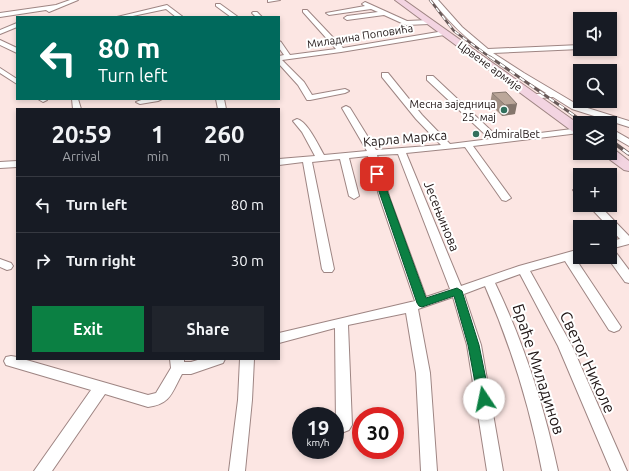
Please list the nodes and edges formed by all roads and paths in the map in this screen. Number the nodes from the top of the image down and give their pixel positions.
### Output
1 (75, 0) edge
2 (277, 0) edge
3 (399, 0) edge
4 (435, 0) edge
5 (270, 1) dead end
6 (218, 5) dead end
7 (55, 7) junction
8 (305, 11) dead end
9 (329, 13) dead end
10 (384, 13) junction
11 (0, 15) edge
12 (36, 16) edge
13 (125, 16) edge
14 (179, 16) edge
15 (234, 16) edge
16 (343, 18) dead end
17 (429, 22) junction
18 (16, 25) edge
19 (0, 32) edge
20 (444, 33) junction
21 (0, 42) edge
22 (280, 46) edge
23 (573, 47) edge
24 (16, 50) edge
25 (341, 50) junction
26 (487, 51) junction
27 (288, 58) junction
28 (280, 59) edge
29 (280, 60) edge
30 (0, 70) edge
31 (385, 75) dead end
32 (430, 78) dead end
33 (16, 81) edge
34 (345, 91) dead end
35 (554, 95) junction
36 (532, 97) junction
37 (75, 100) dead end
38 (154, 100) edge
39 (141, 103) edge
40 (573, 106) edge
41 (77, 108) edge
42 (346, 108) dead end
43 (576, 108) edge
44 (578, 108) edge
45 (588, 116) edge
46 (298, 122) dead end
47 (629, 124) edge
48 (573, 127) edge
49 (573, 132) edge
50 (617, 135) edge
51 (497, 141) junction
52 (629, 143) edge
53 (468, 145) junction
54 (448, 147) junction
55 (401, 151) junction
56 (372, 153) junction
57 (344, 156) junction
58 (321, 158) junction
59 (617, 158) edge
60 (307, 160) junction
61 (280, 162) edge
62 (16, 164) edge
63 (0, 165) edge
64 (629, 167) edge
65 (354, 196) dead end
66 (506, 198) dead end
67 (600, 212) edge
68 (628, 240) edge
69 (617, 243) edge
70 (573, 255) edge
71 (617, 263) edge
72 (579, 264) edge
73 (328, 269) dead end
74 (523, 269) junction
75 (629, 279) edge
76 (488, 280) junction
77 (457, 291) junction
78 (417, 305) junction
79 (341, 322) junction
80 (614, 326) dead end
81 (280, 338) edge
82 (215, 360) edge
83 (247, 360) edge
84 (11, 361) dead end
85 (177, 364) edge
86 (101, 388) junction
87 (344, 407) edge
88 (42, 471) edge
89 (237, 471) edge
90 (429, 471) edge
91 (495, 471) edge
92 (550, 471) edge
93 (619, 471) edge

1 - 7 street
2 - 5 street
3 - 17 main road, Црвене армије
4 - 26 street
6 - 15 street
7 - 11 street
7 - 12 street
8 - 25 street
9 - 10 street
10 - 16 street
10 - 17 street
13 - 14 street
17 - 20 main road, Црвене армије
18 - 19 street
20 - 25 street, Миладина Поповића
20 - 36 main road, Црвене армије
21 - 24 street
22 - 27 street
23 - 26 street
25 - 27 street, Миладина Поповића
26 - 35 street
27 - 28 street, Миладина Поповића
29 - 34 street
30 - 33 street
31 - 54 street
32 - 51 street
35 - 36 street
35 - 40 street
36 - 48 main road, Црвене армије
37 - 41 street
38 - 39 street
42 - 56 street
43 - 45 street
44 - 47 street
46 - 58 street
49 - 51 street, Карла Маркса
50 - 52 street
51 - 53 street, Карла Маркса
53 - 54 street, Карла Маркса
53 - 66 street
54 - 55 street, Карла Маркса
55 - 56 street, Карла Маркса
55 - 77 street, Јесењинова
56 - 57 street, Карла Маркса
56 - 78 street
57 - 58 street, Карла Маркса
57 - 65 street
58 - 60 street, Карла Маркса
59 - 64 main road
60 - 61 street, Карла Маркса
60 - 73 street
62 - 63 street
67 - 68 street
68 - 69 street
70 - 74 street
71 - 75 street
72 - 80 street
74 - 76 street
74 - 93 street, Светог Николе
76 - 77 street
76 - 92 street, Браће Миладинов
77 - 78 street
77 - 91 street, Јесењинова
78 - 79 street
78 - 90 street
79 - 81 street
79 - 87 street
82 - 85 street
83 - 89 street
84 - 86 street
85 - 86 street
86 - 88 street

